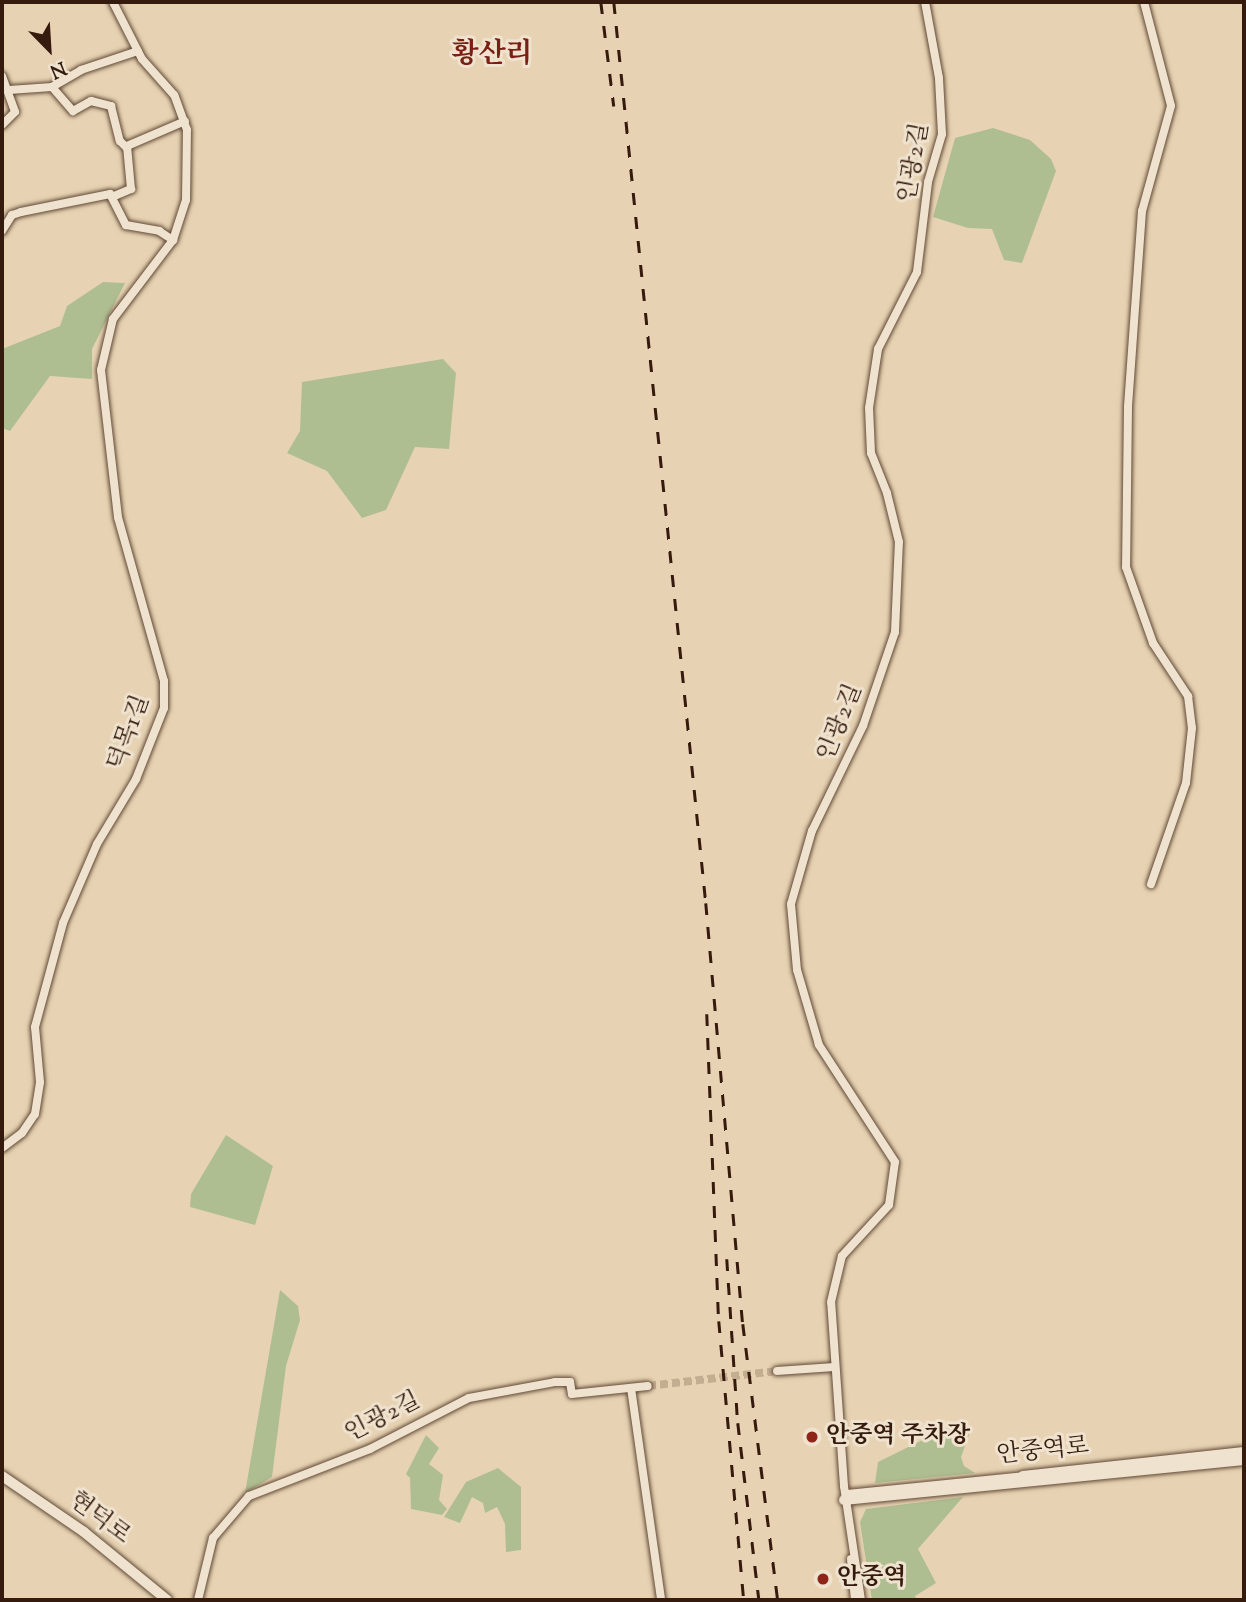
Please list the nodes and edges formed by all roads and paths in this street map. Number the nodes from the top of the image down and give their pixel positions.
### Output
1 (113, 2) edge
2 (925, 2) edge
3 (1144, 2) edge
4 (138, 51) junction
5 (2, 76) edge
6 (52, 87) junction
7 (9, 90) junction
8 (185, 121) junction
9 (2, 125) edge
10 (127, 148) junction
11 (112, 197) junction
12 (2, 231) edge
13 (173, 240) junction
14 (1152, 884) dead end
15 (2, 1148) edge
16 (834, 1367) junction
17 (777, 1371) tunnel mouth
18 (648, 1386) tunnel mouth
19 (631, 1388) junction
20 (1244, 1452) edge
21 (1244, 1460) edge
22 (2, 1476) edge
23 (1023, 1476) joint
24 (846, 1498) junction
25 (167, 1600) edge
26 (198, 1600) edge
27 (661, 1600) edge
28 (855, 1600) edge
29 (861, 1600) edge

1 - 4 street, 덕목1길
2 - 16 street, 인광2길
3 - 14 street
4 - 6 street
4 - 8 street, 덕목1길
5 - 7 street
6 - 7 street
6 - 10 street
7 - 9 street
8 - 10 street
8 - 13 street, 덕목1길
10 - 11 street
11 - 12 street
11 - 13 street
13 - 15 street, 덕목1길
16 - 17 street
16 - 24 street, 인광2길
18 - 19 street, 인광2길
19 - 26 street, 인광2길
19 - 27 street
20 - 23 street, 안중역로
21 - 24 street
22 - 25 main road, 현덕로
23 - 24 street, 안중역로
24 - 28 street
24 - 29 street

